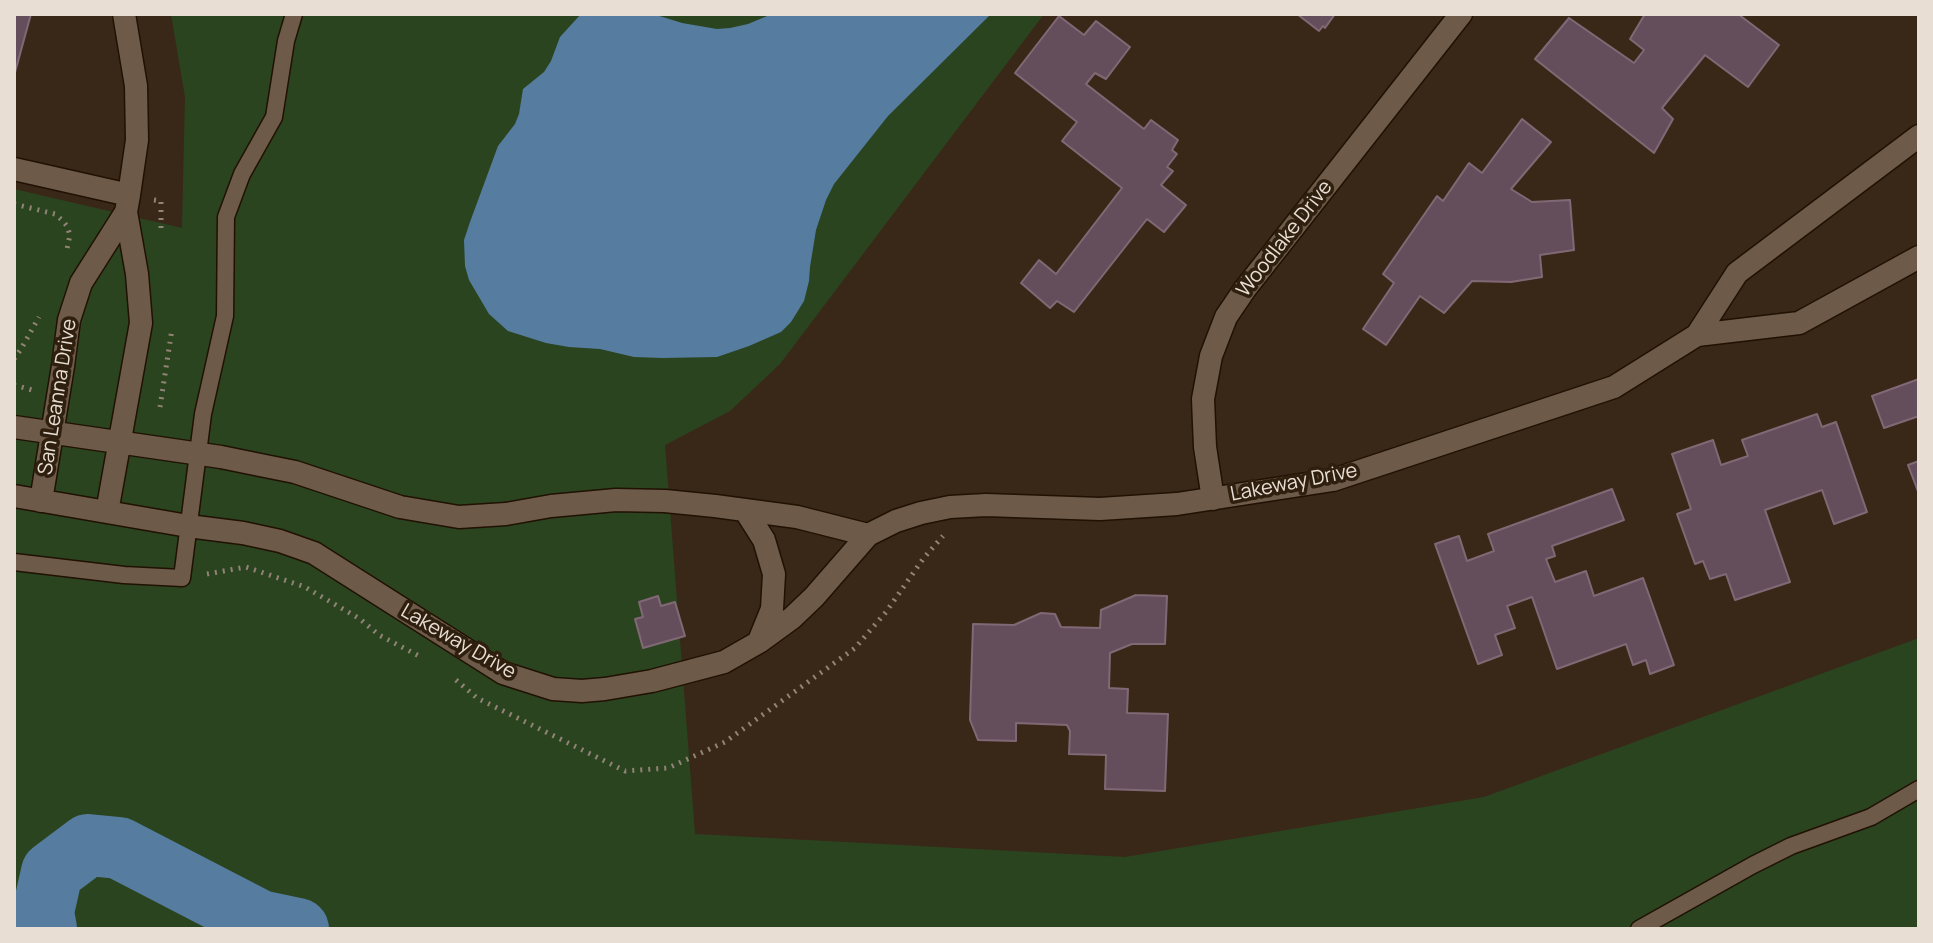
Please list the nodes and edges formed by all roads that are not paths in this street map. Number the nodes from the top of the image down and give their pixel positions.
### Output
1 (124, 14) edge
2 (294, 14) edge
3 (1461, 14) edge
4 (1919, 136) edge
5 (14, 169) edge
6 (127, 203) junction
7 (1919, 257) edge
8 (1697, 335) junction
9 (14, 427) edge
10 (52, 432) junction
11 (119, 443) junction
12 (197, 453) junction
13 (14, 496) edge
14 (1213, 499) junction
15 (41, 501) junction
16 (745, 510) junction
17 (107, 512) junction
18 (188, 526) junction
19 (868, 535) junction
20 (14, 562) edge
21 (759, 642) junction
22 (1919, 789) edge
23 (1639, 929) edge

1 - 6 street, San Leanna Drive
2 - 12 lane
3 - 14 street, Woodlake Drive
4 - 8 street, Lakeway Drive
5 - 6 street
6 - 10 street, San Leanna Drive
6 - 11 street, San Leanna Drive
7 - 8 street, Lakeway Drive
8 - 14 street, Lakeway Drive
9 - 10 street
10 - 11 street
10 - 15 street, San Leanna Drive
11 - 12 street
11 - 17 street, San Leanna Drive
12 - 16 street
12 - 18 lane
13 - 15 street, Lakeway Drive
14 - 19 street, Lakeway Drive
15 - 17 street, Lakeway Drive
16 - 19 street
16 - 21 street
17 - 18 street, Lakeway Drive
18 - 20 lane
18 - 21 street, Lakeway Drive
19 - 21 street, Lakeway Drive
22 - 23 lane

